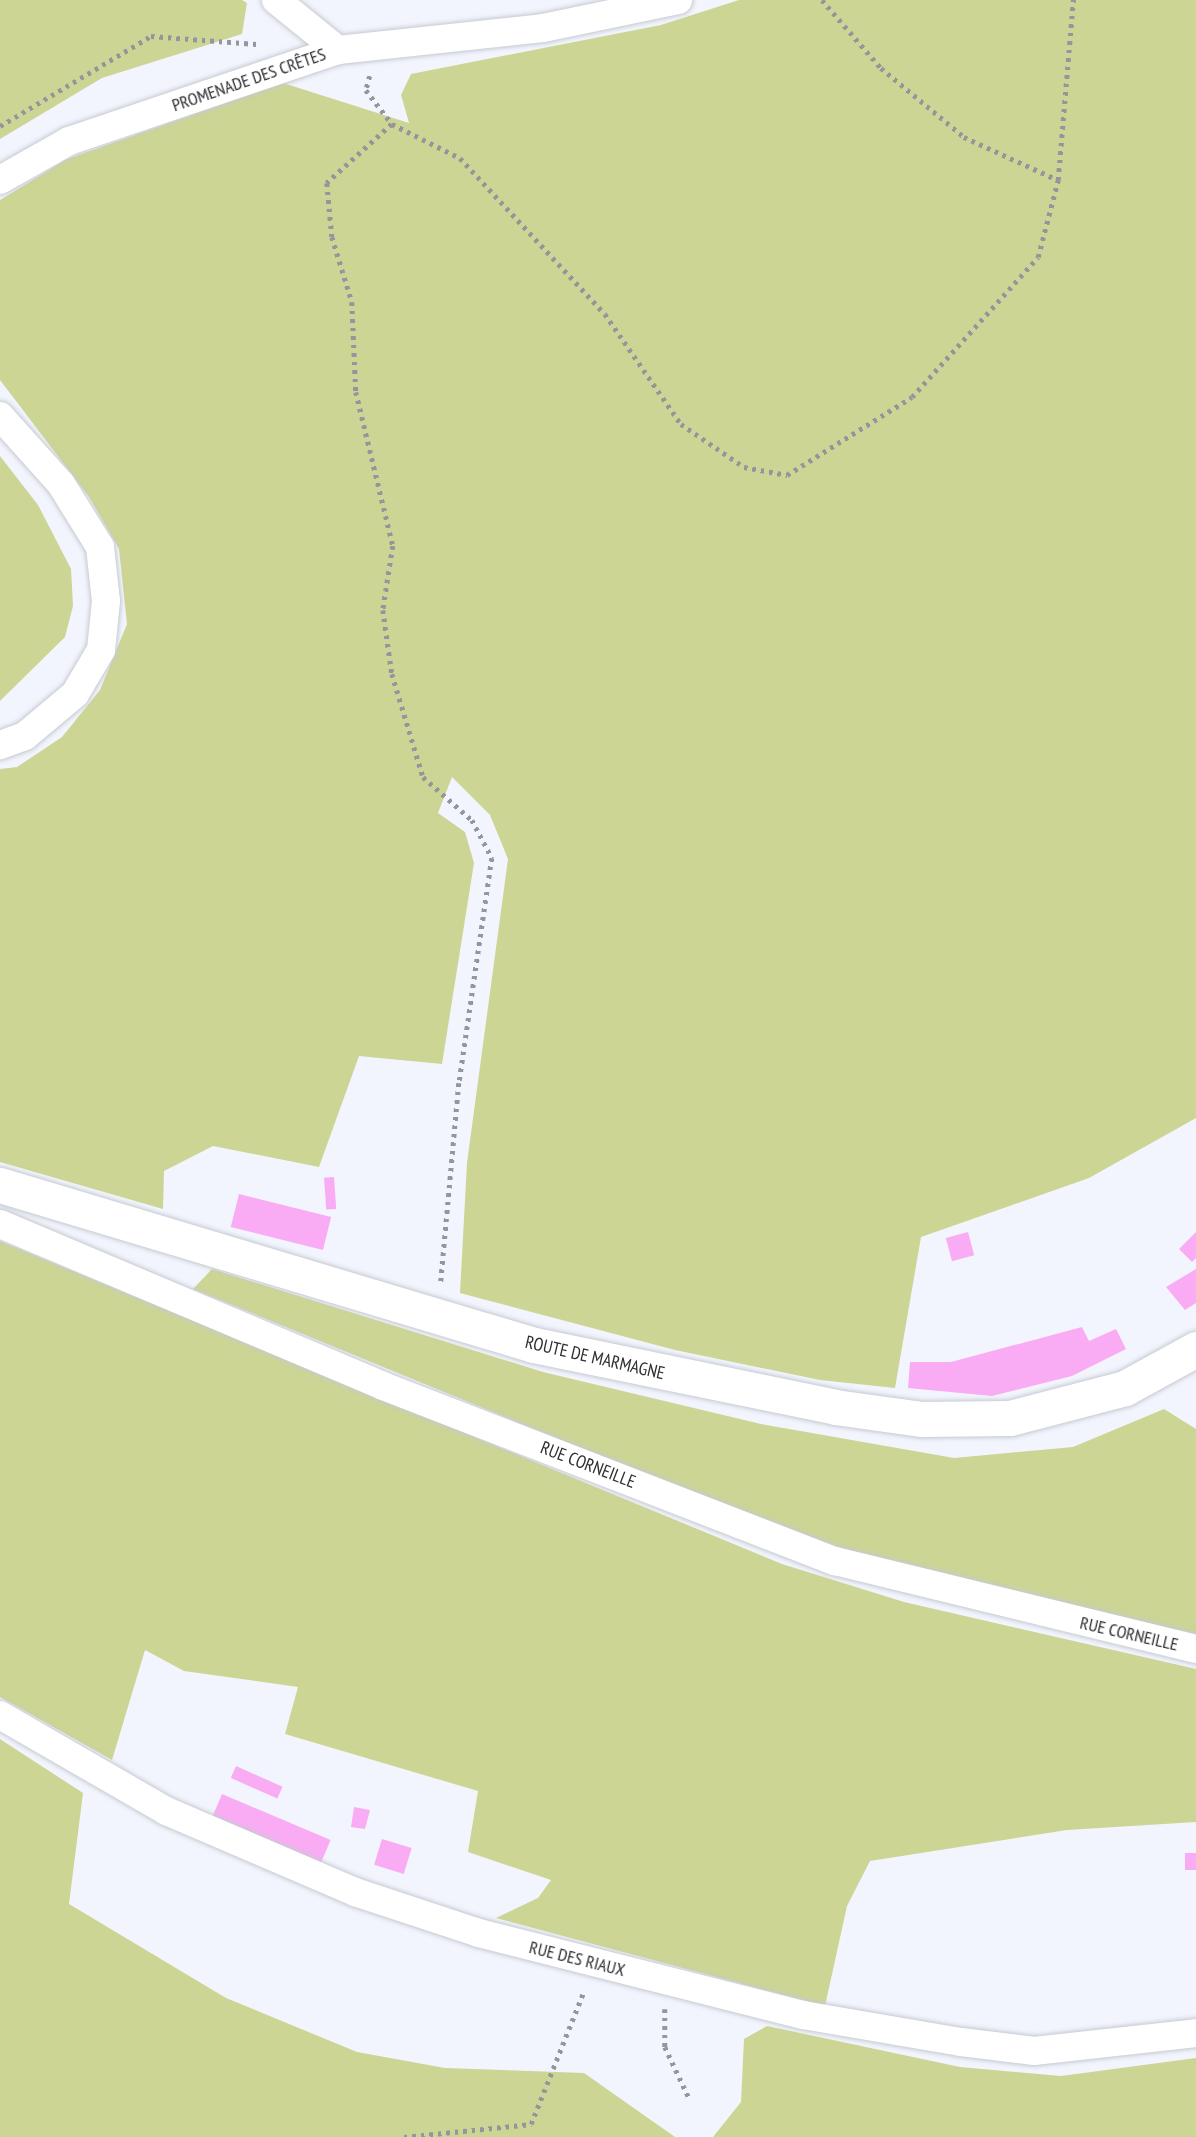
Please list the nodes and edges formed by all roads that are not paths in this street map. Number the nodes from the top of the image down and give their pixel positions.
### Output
1 (276, 0) edge
2 (678, 0) edge
3 (338, 50) junction
4 (0, 180) edge
5 (0, 416) edge
6 (0, 745) edge
7 (0, 1185) edge
8 (0, 1224) edge
9 (1196, 1349) edge
10 (1196, 1649) edge
11 (0, 1715) edge
12 (1196, 2033) edge

1 - 3 street
2 - 3 street, PROMENADE DES CRÊTES
3 - 4 street, PROMENADE DES CRÊTES
5 - 6 street
7 - 9 street, ROUTE DE MARMAGNE
8 - 10 street, RUE CORNEILLE
11 - 12 street, RUE DES RIAUX

